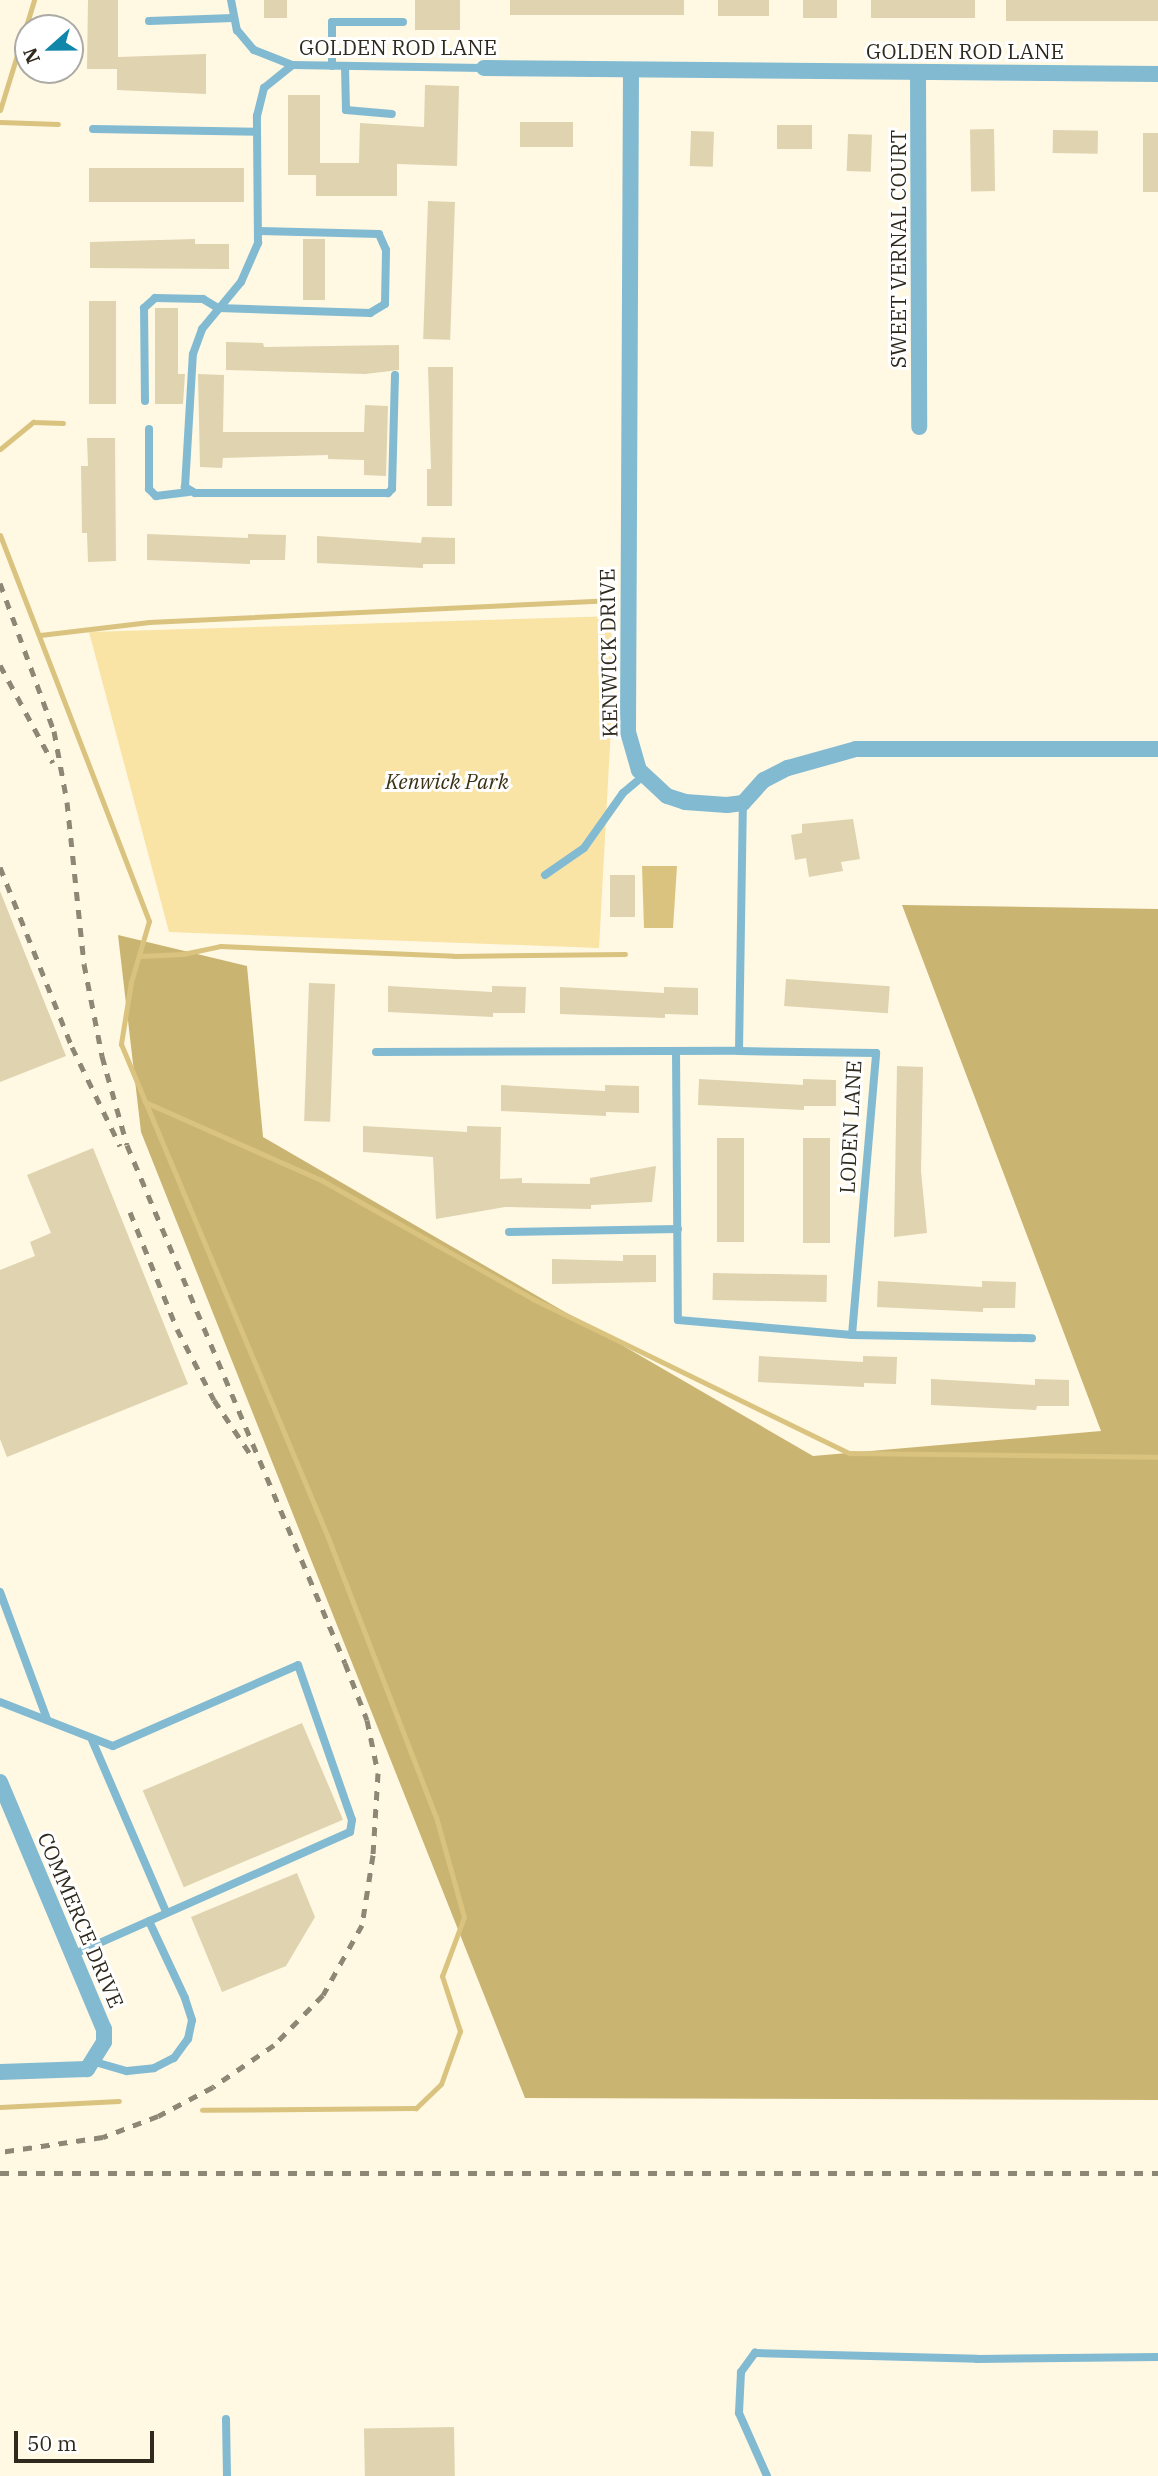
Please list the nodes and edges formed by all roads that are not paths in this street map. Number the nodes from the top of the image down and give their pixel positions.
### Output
1 (231, 0) edge
2 (233, 18) junction
3 (149, 21) dead end
4 (402, 22) dead end
5 (292, 65) junction
6 (332, 66) junction
7 (345, 66) junction
8 (484, 68) joint
9 (631, 70) junction
10 (918, 72) junction
11 (1158, 74) edge
12 (392, 114) dead end
13 (93, 129) dead end
14 (257, 132) junction
15 (260, 231) junction
16 (218, 308) junction
17 (395, 375) dead end
18 (145, 401) dead end
19 (919, 427) dead end
20 (149, 429) dead end
21 (189, 492) junction
22 (1158, 749) edge
23 (643, 776) junction
24 (743, 803) junction
25 (545, 875) dead end
26 (676, 1051) junction
27 (739, 1051) junction
28 (376, 1052) dead end
29 (678, 1228) junction
30 (509, 1232) dead end
31 (852, 1335) junction
32 (1032, 1338) dead end
33 (0, 1592) edge
34 (0, 1702) edge
35 (47, 1719) junction
36 (92, 1740) junction
37 (0, 1782) edge
38 (166, 1912) junction
39 (149, 1921) junction
40 (72, 1955) junction
41 (95, 2062) junction
42 (0, 2072) edge
43 (1158, 2357) edge
44 (226, 2419) dead end
45 (227, 2476) edge
46 (767, 2476) edge

1 - 2 lane
2 - 3 lane
2 - 5 lane
4 - 6 lane
5 - 6 lane, GOLDEN ROD LANE
5 - 14 lane, GOLDEN ROD LANE
6 - 7 lane, GOLDEN ROD LANE
7 - 8 lane, GOLDEN ROD LANE
7 - 12 lane
8 - 9 street, GOLDEN ROD LANE
9 - 10 street, GOLDEN ROD LANE
9 - 23 street, KENWICK DRIVE
10 - 11 street, GOLDEN ROD LANE
10 - 19 street, SWEET VERNAL COURT
13 - 14 lane
14 - 15 lane, GOLDEN ROD LANE
15 - 16 lane, GOLDEN ROD LANE
15 - 16 lane
16 - 18 lane
16 - 21 lane, GOLDEN ROD LANE
17 - 21 lane
20 - 21 lane
22 - 24 street
23 - 24 street
23 - 25 lane
24 - 27 lane
26 - 27 lane, LODEN LANE
26 - 28 lane, LODEN LANE
26 - 29 lane
27 - 31 lane, LODEN LANE
29 - 30 lane
29 - 31 lane
31 - 32 lane
33 - 35 lane
34 - 35 lane
35 - 36 lane
36 - 38 lane
36 - 38 lane
37 - 40 street, COMMERCE DRIVE
38 - 39 lane
39 - 40 lane
39 - 41 lane
40 - 41 street, COMMERCE DRIVE
41 - 42 street
43 - 46 lane
44 - 45 lane

